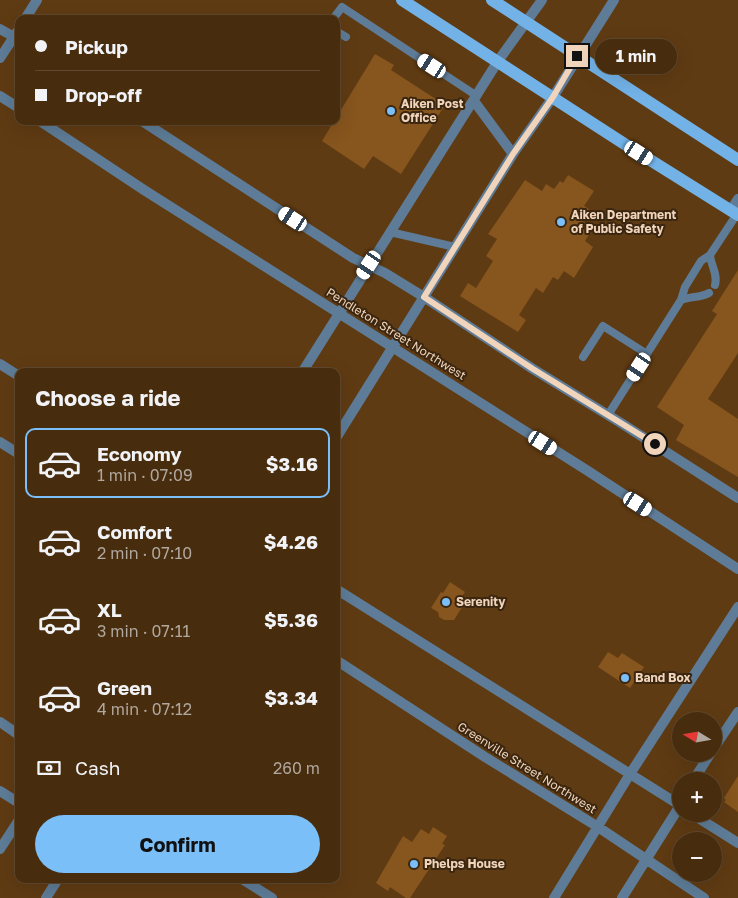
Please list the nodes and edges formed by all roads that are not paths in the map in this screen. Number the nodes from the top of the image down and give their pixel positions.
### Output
1 (37, 0) edge
2 (347, 0) edge
3 (402, 0) edge
4 (492, 0) edge
5 (542, 0) edge
6 (614, 0) edge
7 (342, 7) junction
8 (28, 15) edge
9 (336, 15) edge
10 (525, 21) junction
11 (0, 29) edge
12 (340, 33) edge
13 (15, 34) edge
14 (346, 37) dead end
15 (15, 38) edge
16 (577, 56) junction
17 (0, 58) edge
18 (498, 61) junction
19 (0, 96) edge
20 (553, 97) junction
21 (475, 99) junction
22 (15, 105) edge
23 (46, 125) edge
24 (148, 125) edge
25 (513, 154) junction
26 (738, 160) edge
27 (738, 199) edge
28 (735, 213) edge
29 (390, 232) junction
30 (455, 247) junction
31 (710, 255) junction
32 (369, 265) junction
33 (715, 285) dead end
34 (709, 293) dead end
35 (424, 297) junction
36 (682, 300) junction
37 (338, 314) junction
38 (393, 348) junction
39 (647, 354) junction
40 (583, 357) dead end
41 (0, 364) edge
42 (305, 368) edge
43 (15, 373) edge
44 (608, 415) junction
45 (340, 432) edge
46 (0, 442) edge
47 (15, 451) edge
48 (738, 498) edge
49 (738, 569) edge
50 (340, 591) edge
51 (738, 607) edge
52 (340, 663) edge
53 (738, 712) edge
54 (0, 722) edge
55 (15, 732) edge
56 (722, 736) edge
57 (630, 774) junction
58 (0, 791) edge
59 (15, 800) edge
60 (672, 800) edge
61 (672, 820) edge
62 (704, 822) edge
63 (15, 826) edge
64 (598, 827) junction
65 (738, 844) edge
66 (0, 849) edge
67 (647, 860) junction
68 (55, 883) edge
69 (248, 883) edge
70 (267, 897) edge
71 (46, 898) edge
72 (554, 898) edge
73 (622, 898) edge
74 (704, 898) edge

1 - 8 street
2 - 7 lane
3 - 18 main road
4 - 10 main road
5 - 10 street
6 - 16 street
7 - 9 lane
7 - 21 lane
10 - 16 main road
10 - 18 street
11 - 13 street
12 - 14 lane
15 - 17 street
16 - 20 street
16 - 26 main road
18 - 20 main road
18 - 21 street
19 - 22 street
20 - 25 street
20 - 28 main road
21 - 25 street
21 - 29 street
23 - 37 street, Pendleton Street Northwest
24 - 32 street
25 - 30 street
27 - 28 street
28 - 31 lane
29 - 30 lane
29 - 32 street
30 - 35 street
31 - 33 lane
31 - 36 lane
32 - 35 street
32 - 37 street
34 - 36 lane
35 - 38 street
35 - 44 street
36 - 39 lane
37 - 38 street, Pendleton Street Northwest
37 - 42 street
38 - 45 street
38 - 49 street, Pendleton Street Northwest
39 - 40 lane
39 - 44 lane
41 - 43 street
44 - 48 street
46 - 47 street
50 - 57 street
51 - 57 street
52 - 64 street, Greenville Street Northwest
53 - 56 street
54 - 55 street
57 - 60 street
57 - 64 street
58 - 59 street
61 - 67 street
62 - 65 street
63 - 66 street
64 - 67 street, Greenville Street Northwest
64 - 72 street
67 - 73 street
67 - 74 street, Greenville Street Northwest
68 - 71 street
69 - 70 street

